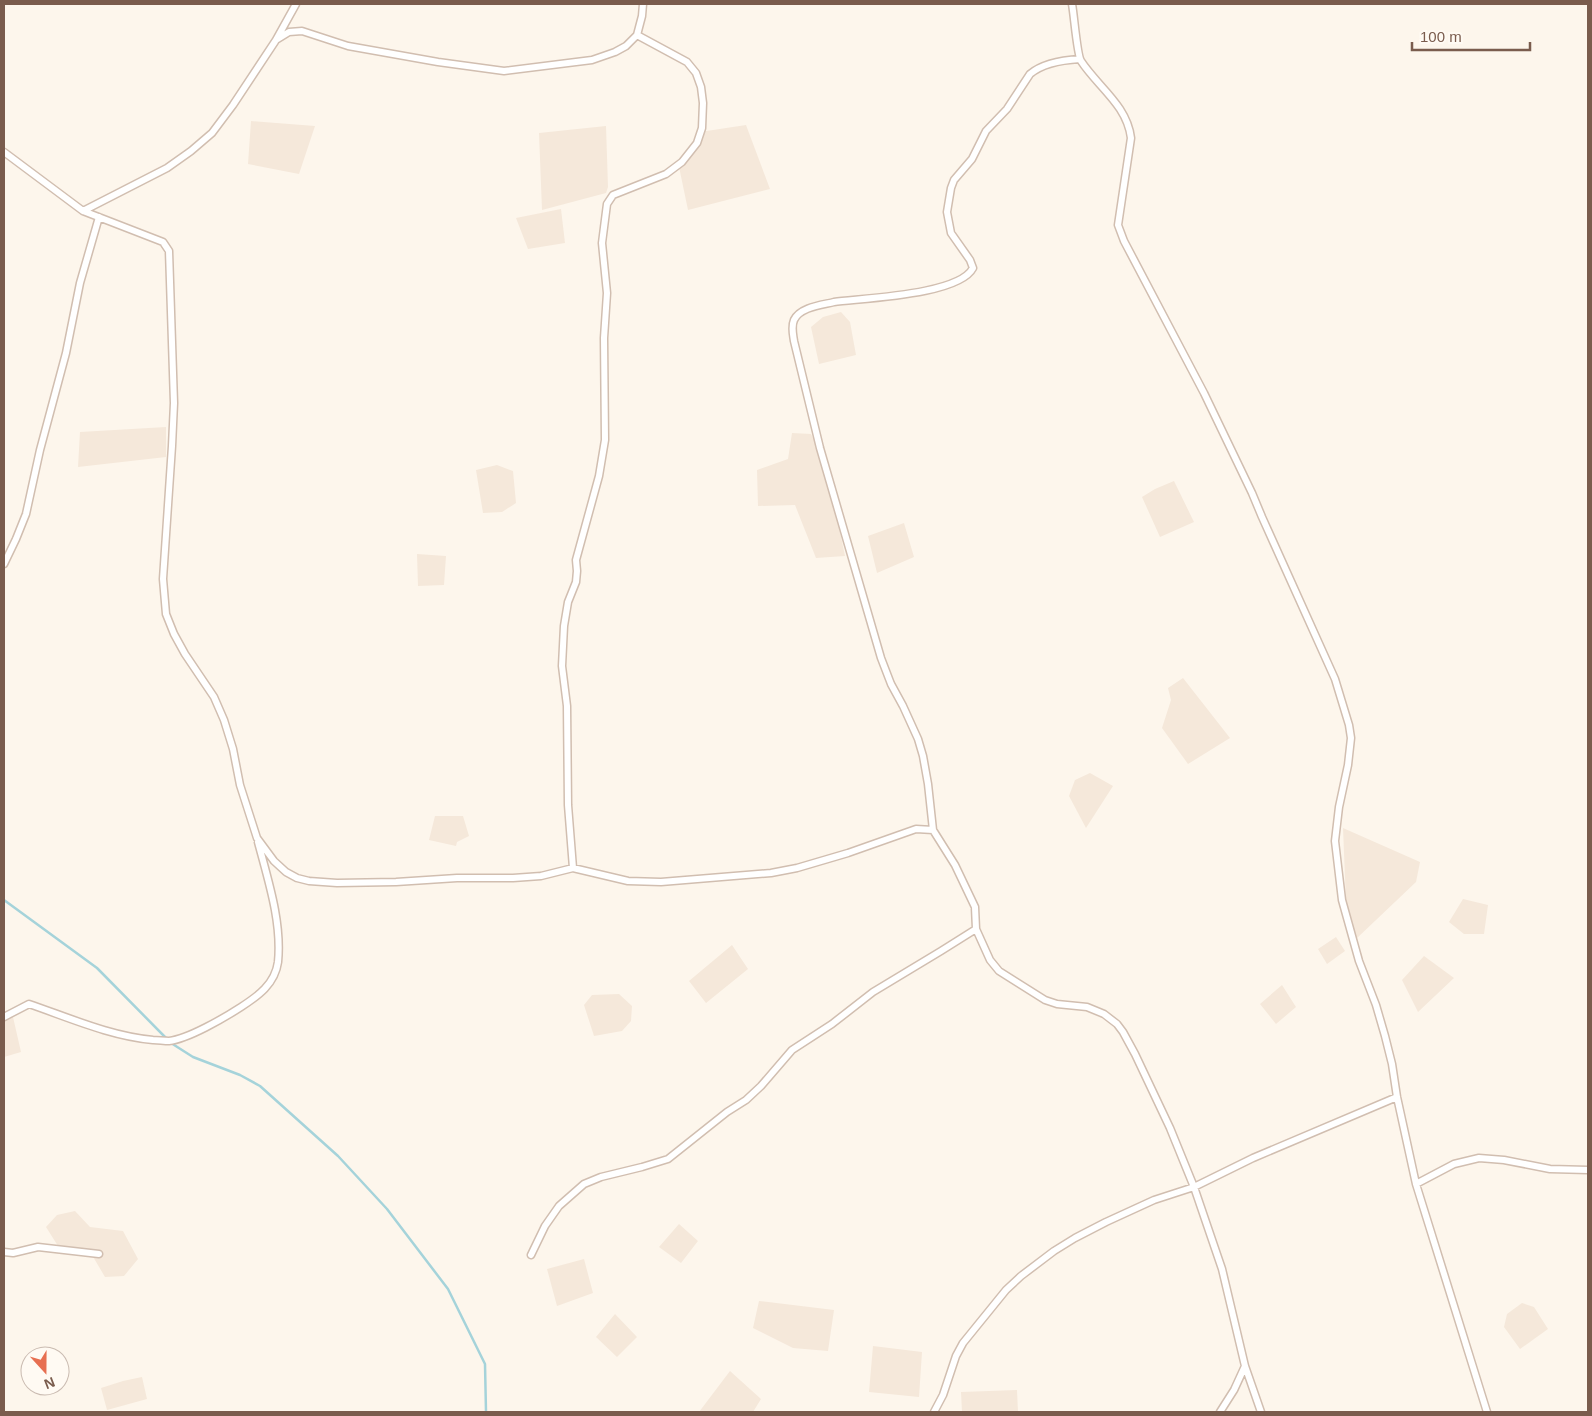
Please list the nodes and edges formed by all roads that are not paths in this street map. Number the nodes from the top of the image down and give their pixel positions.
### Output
1 (296, 4) edge
2 (643, 4) edge
3 (1072, 4) edge
4 (637, 36) junction
5 (276, 40) junction
6 (1080, 59) junction
7 (4, 152) edge
8 (83, 211) junction
9 (99, 217) junction
10 (4, 564) edge
11 (933, 830) junction
12 (258, 838) junction
13 (573, 868) junction
14 (976, 929) junction
15 (4, 1017) edge
16 (1397, 1097) junction
17 (1588, 1170) edge
18 (1416, 1184) junction
19 (1194, 1187) junction
20 (4, 1252) edge
21 (99, 1254) dead end
22 (531, 1255) dead end
23 (1245, 1366) junction
24 (934, 1412) edge
25 (1220, 1412) edge
26 (1261, 1412) edge
27 (1487, 1412) edge

1 - 5 street
2 - 4 street
3 - 6 street
4 - 5 street
4 - 13 street
5 - 8 street
6 - 11 street
6 - 16 street
7 - 8 street
8 - 9 street
9 - 10 street
9 - 12 street
11 - 13 street
11 - 14 street
12 - 13 street
12 - 15 street
14 - 19 street
14 - 22 street
16 - 18 street
16 - 19 street
17 - 18 street
18 - 27 street
19 - 23 street
19 - 24 street
20 - 21 street
23 - 25 street
23 - 26 street

